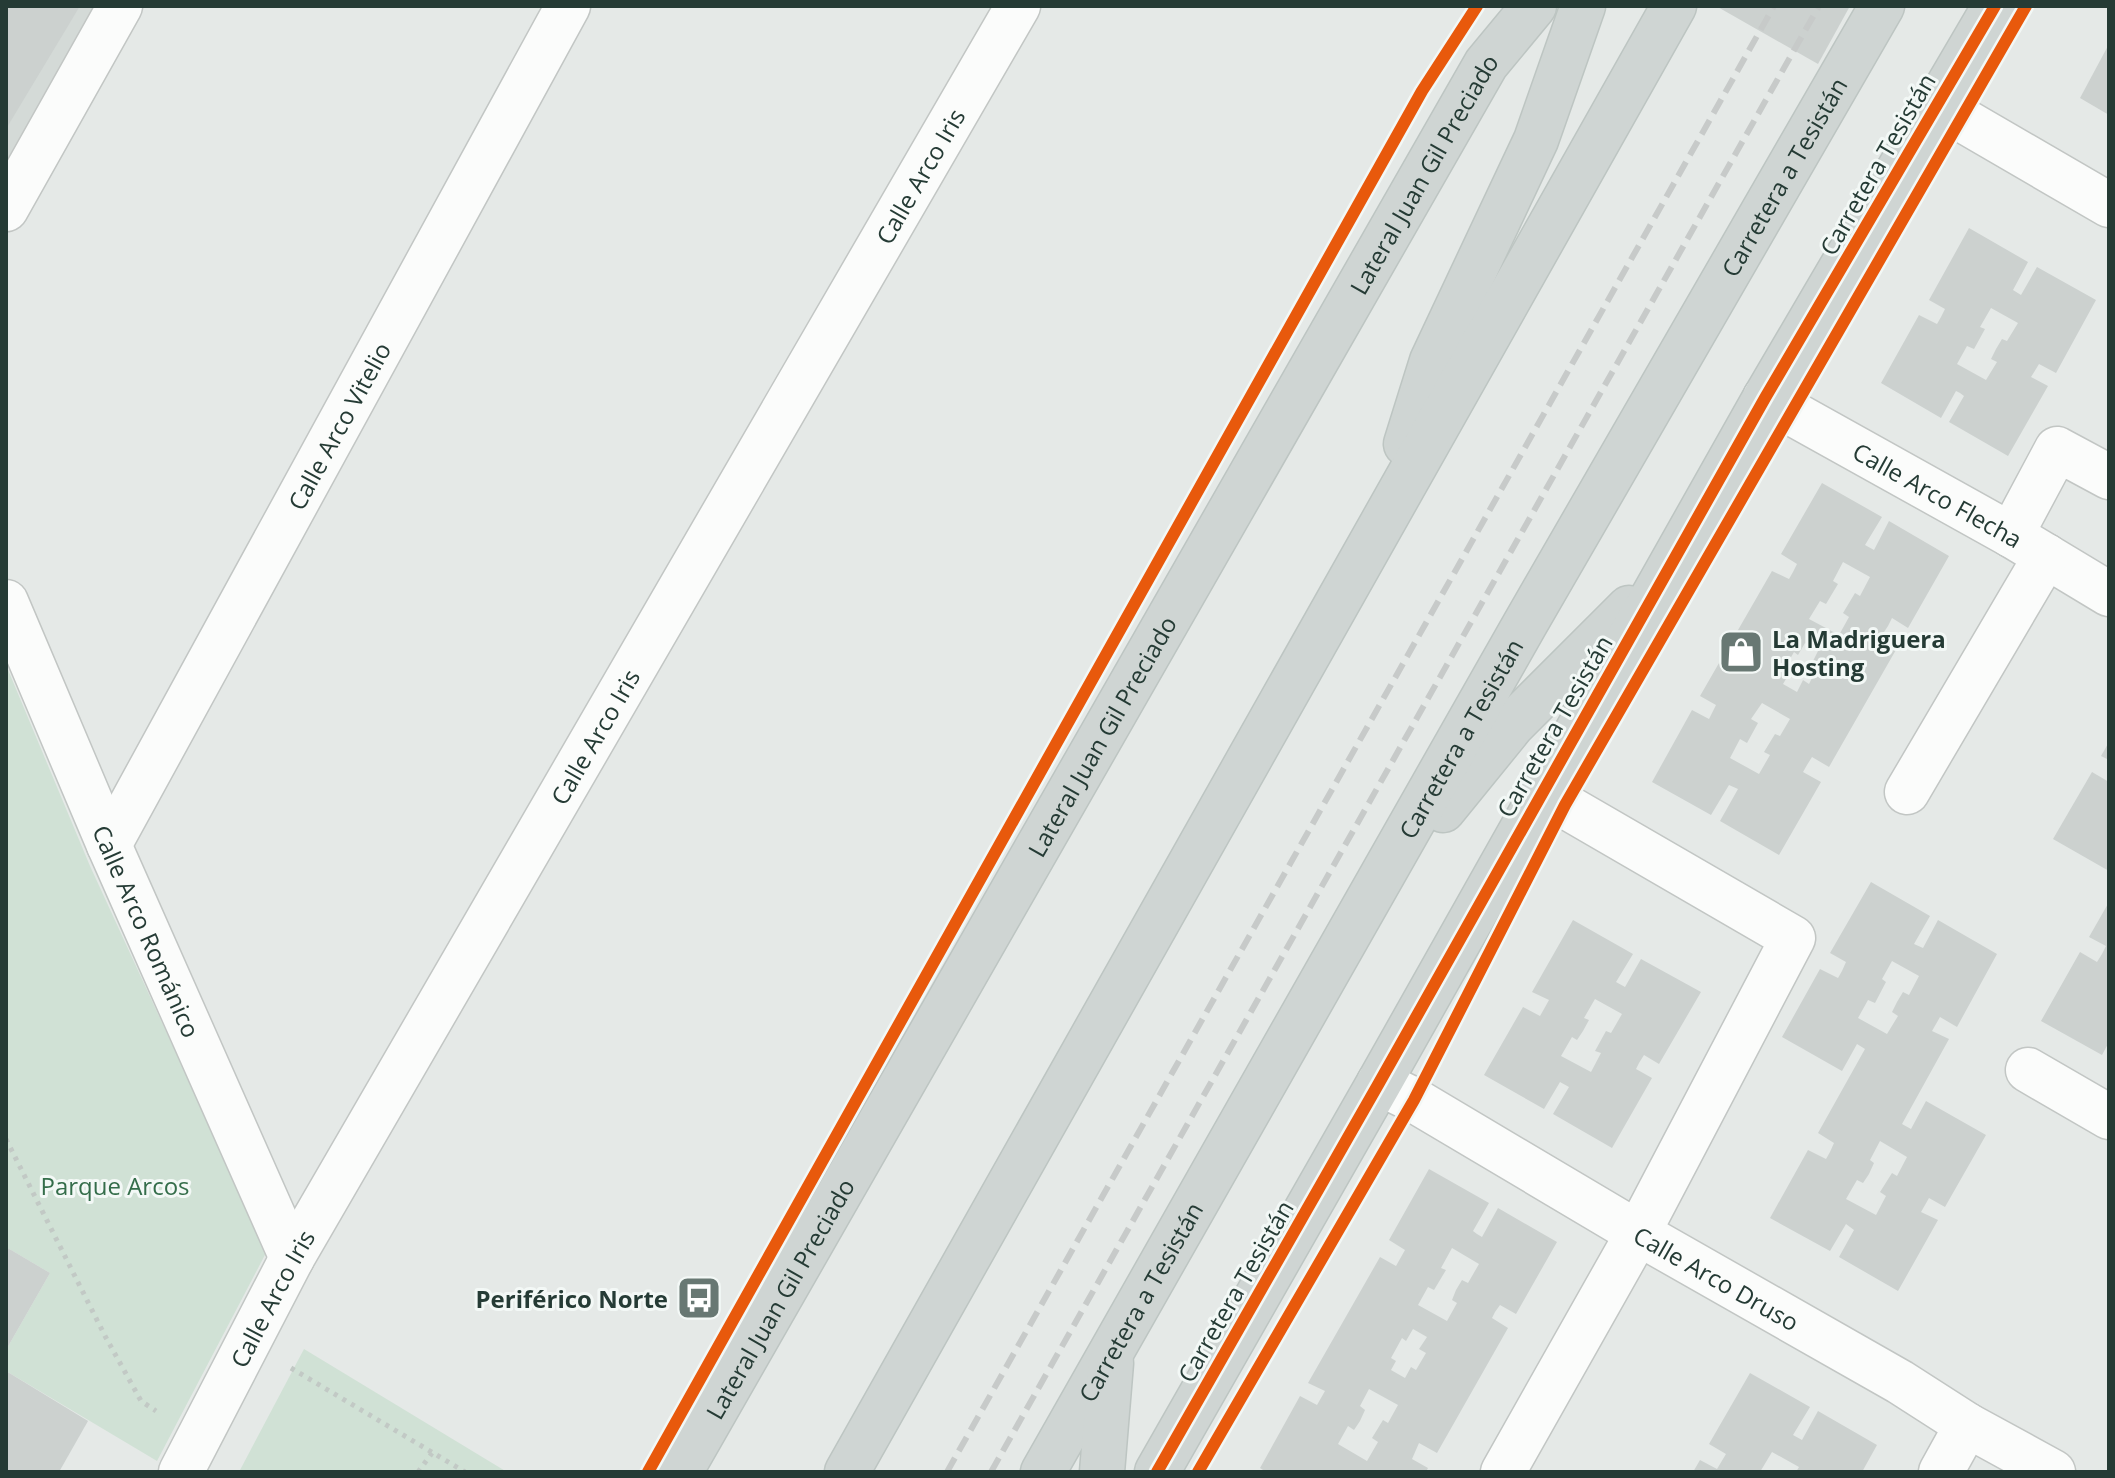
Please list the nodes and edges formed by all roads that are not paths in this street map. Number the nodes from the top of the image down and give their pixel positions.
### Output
1 (120, 6) edge
2 (568, 6) edge
3 (1018, 6) edge
4 (1534, 6) edge
5 (1583, 6) edge
6 (1674, 6) edge
7 (1882, 6) edge
8 (1995, 6) edge
9 (1937, 105) junction
10 (2109, 205) edge
11 (6, 209) edge
12 (1765, 398) junction
13 (2109, 477) edge
14 (1379, 529) junction
15 (2028, 546) junction
16 (1668, 569) junction
17 (2109, 594) edge
18 (6, 602) edge
19 (1541, 792) junction
20 (1907, 792) dead end
21 (109, 845) junction
22 (1374, 891) junction
23 (2028, 1070) dead end
24 (1379, 1083) junction
25 (2109, 1117) edge
26 (1638, 1233) junction
27 (292, 1258) junction
28 (1112, 1350) junction
29 (1967, 1425) junction
30 (682, 1469) edge
31 (181, 1472) edge
32 (847, 1472) edge
33 (1043, 1472) edge
34 (1102, 1472) edge
35 (1157, 1472) edge
36 (1503, 1472) edge
37 (1941, 1472) edge
38 (2053, 1472) edge

1 - 11 street
2 - 21 street, Calle Arco Vitelio
3 - 27 street, Calle Arco Iris
4 - 30 main road, Lateral Juan Gil Preciado
5 - 14 main road
6 - 14 main road
7 - 22 main road, Carretera a Tesistán
8 - 9 main road, Carretera Tesistán
9 - 10 street
9 - 12 main road, Carretera Tesistán
12 - 15 street, Calle Arco Flecha
12 - 16 main road, Carretera Tesistán
13 - 15 street
14 - 32 main road
15 - 17 street, Calle Arco Flecha
15 - 20 street
16 - 19 main road, Carretera Tesistán
16 - 22 main road
18 - 21 street, Calle Arco Románico
19 - 24 main road, Carretera Tesistán
19 - 26 street
21 - 27 street, Calle Arco Románico
22 - 28 main road, Carretera a Tesistán
23 - 25 street
24 - 26 street, Calle Arco Druso
24 - 35 main road, Carretera Tesistán
26 - 29 street, Calle Arco Druso
26 - 36 street
27 - 31 street, Calle Arco Iris
28 - 33 main road, Carretera a Tesistán
28 - 34 main road
29 - 37 street
29 - 38 street, Calle Arco Druso

